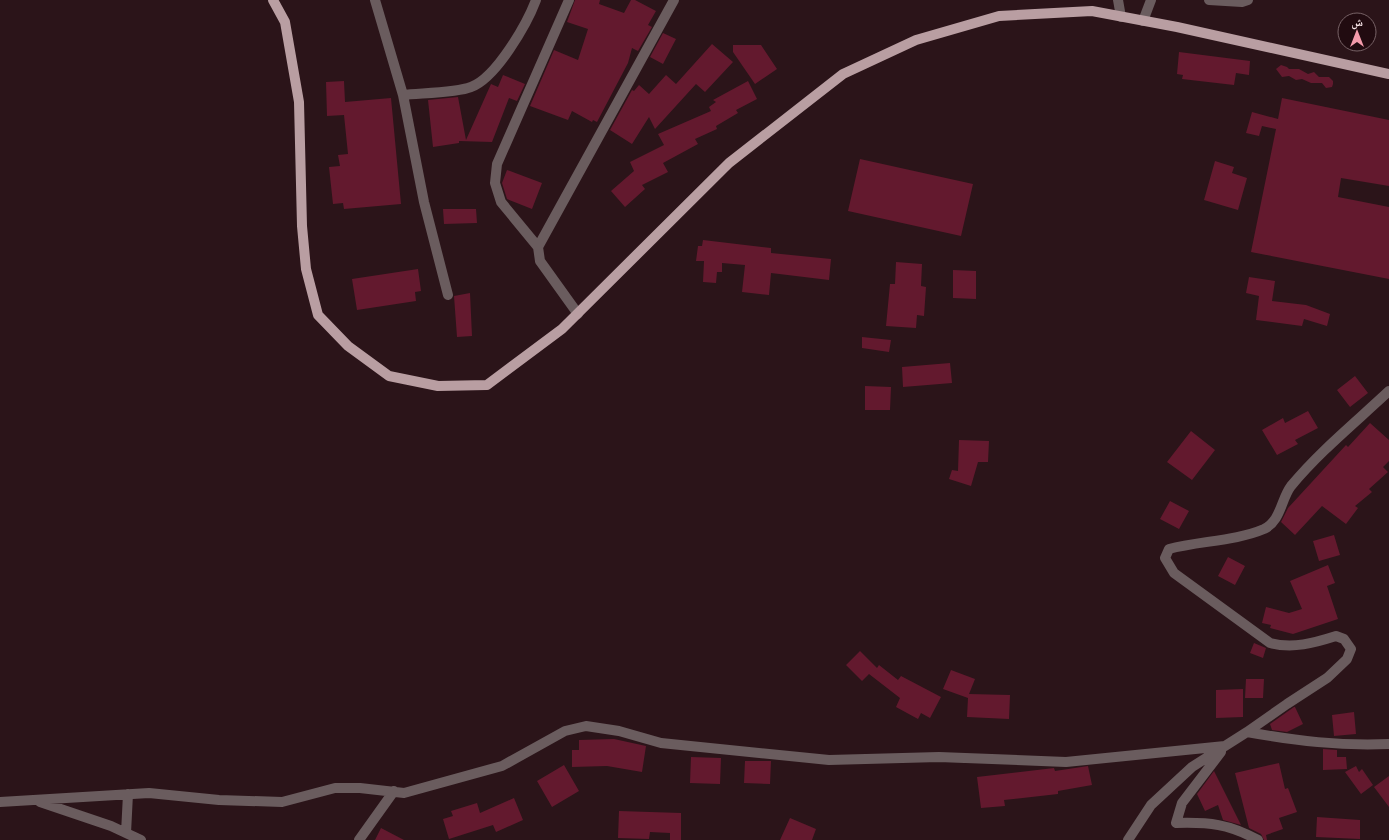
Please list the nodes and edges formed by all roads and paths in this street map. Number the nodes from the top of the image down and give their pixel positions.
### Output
1 (273, 0) edge
2 (374, 0) edge
3 (536, 0) edge
4 (568, 0) edge
5 (674, 0) edge
6 (1118, 0) edge
7 (1152, 0) edge
8 (1209, 0) edge
9 (1248, 0) edge
10 (1120, 17) junction
11 (1143, 21) junction
12 (1389, 74) edge
13 (403, 95) junction
14 (538, 247) junction
15 (448, 295) dead end
16 (578, 314) junction
17 (1389, 391) edge
18 (1247, 732) junction
19 (1389, 744) edge
20 (1225, 746) junction
21 (394, 791) junction
22 (128, 794) junction
23 (35, 800) junction
24 (0, 802) edge
25 (126, 834) junction
26 (141, 840) edge
27 (359, 840) edge
28 (1128, 840) edge
29 (1258, 840) edge

1 - 16 main road
2 - 13 street
3 - 13 street
4 - 14 street
5 - 14 street
6 - 10 street
7 - 11 street
8 - 9 street
10 - 11 main road
10 - 16 main road
11 - 12 main road
13 - 15 street
14 - 16 street
17 - 18 street
18 - 19 street
18 - 20 street
20 - 21 street
20 - 28 street
20 - 29 street
21 - 22 street
21 - 27 street
22 - 23 street
22 - 25 street
23 - 24 street
23 - 25 street
25 - 26 street

